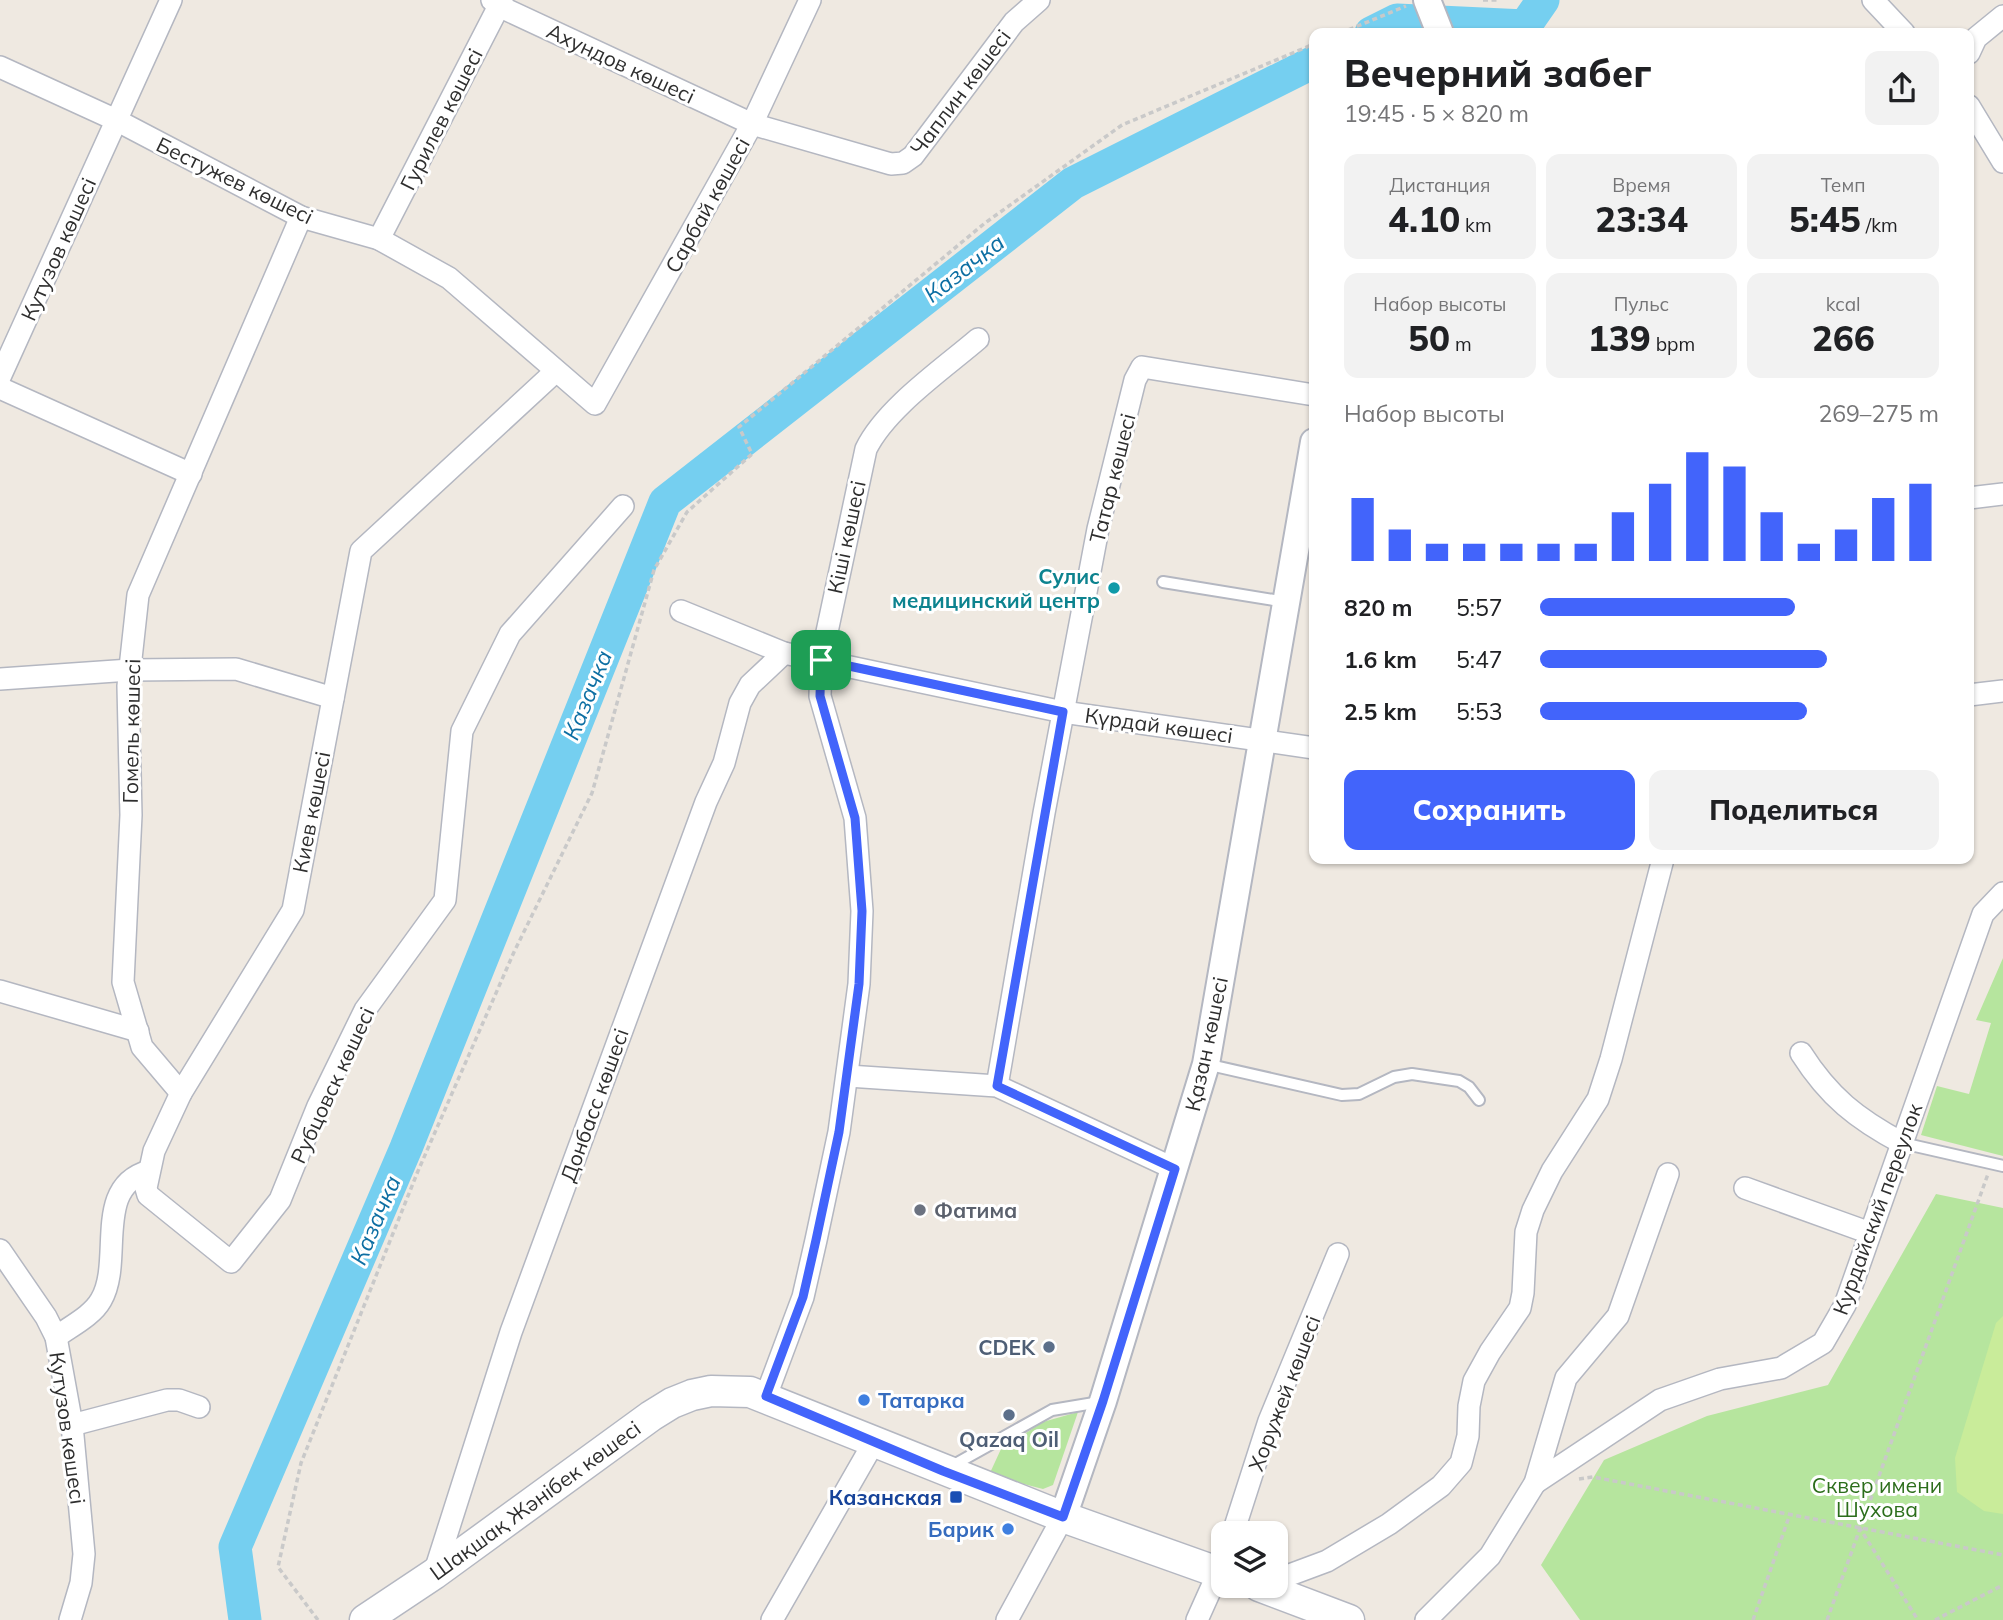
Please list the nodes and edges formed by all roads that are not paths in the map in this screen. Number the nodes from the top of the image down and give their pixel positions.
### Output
1 (171, 0) edge
2 (810, 0) edge
3 (1039, 0) edge
4 (1873, 0) edge
5 (498, 1) edge
6 (1418, 2) edge
7 (2003, 16) edge
8 (1436, 28) edge
9 (1899, 28) edge
10 (1974, 42) edge
11 (0, 67) edge
12 (1974, 114) edge
13 (116, 120) junction
14 (752, 124) junction
15 (2003, 162) edge
16 (301, 217) junction
17 (379, 239) junction
18 (978, 339) dead end
19 (556, 371) junction
20 (0, 377) edge
21 (0, 388) edge
22 (1309, 394) edge
23 (595, 404) joint
24 (1309, 470) edge
25 (191, 474) junction
26 (2003, 494) edge
27 (1974, 497) edge
28 (623, 506) dead end
29 (1163, 582) dead end
30 (1286, 601) junction
31 (681, 611) dead end
32 (784, 653) junction
33 (821, 660) junction
34 (130, 670) junction
35 (0, 679) edge
36 (2003, 691) edge
37 (1974, 694) edge
38 (333, 698) junction
39 (1063, 712) junction
40 (1262, 739) junction
41 (1309, 747) edge
42 (1662, 864) edge
43 (2003, 893) edge
44 (0, 991) edge
45 (138, 1031) junction
46 (1801, 1054) dead end
47 (1206, 1064) junction
48 (848, 1076) junction
49 (997, 1086) junction
50 (181, 1093) junction
51 (1479, 1100) dead end
52 (1902, 1143) junction
53 (1998, 1164) edge
54 (1175, 1169) junction
55 (149, 1171) junction
56 (1668, 1174) dead end
57 (1745, 1188) dead end
58 (1870, 1233) junction
59 (0, 1250) edge
60 (1338, 1254) dead end
61 (56, 1337) junction
62 (766, 1396) junction
63 (1103, 1401) junction
64 (199, 1407) dead end
65 (72, 1425) junction
66 (874, 1442) junction
67 (943, 1471) junction
68 (1535, 1483) junction
69 (1063, 1517) junction
70 (1237, 1521) edge
71 (1211, 1566) edge
72 (433, 1574) junction
73 (1288, 1575) edge
74 (1211, 1592) edge
75 (1288, 1597) edge
76 (384, 1615) edge
77 (70, 1620) edge
78 (772, 1620) edge
79 (1007, 1620) edge
80 (1197, 1620) edge
81 (1349, 1620) edge
82 (1426, 1620) edge

1 - 13 street, Кутузов көшесі
2 - 14 street, Сарбай көшесі
3 - 14 street, Чаплин көшесі
4 - 9 street
5 - 14 street, Ахундов көшесі
5 - 17 street, Гурилев көшесі
6 - 8 street
7 - 10 street
11 - 13 street, Бестужев көшесі
12 - 15 street
13 - 16 street, Бестужев көшесі
13 - 20 street, Кутузов көшесі
14 - 23 street, Сарбай көшесі
16 - 17 street, Бестужев көшесі
16 - 25 street, Гомель көшесі
17 - 19 street, Бестужев көшесі
18 - 33 street, Кіші көшесі
19 - 23 street, Бестужев көшесі
19 - 38 street, Киев көшесі
21 - 25 street
22 - 39 street, Татар көшесі
24 - 30 street, Қазан көшесі
25 - 34 street, Гомель көшесі
26 - 27 street
28 - 55 street, Рубцовск көшесі
29 - 30 lane
30 - 40 street, Қазан көшесі
31 - 32 street, Күрдай көшесі
32 - 33 street, Күрдай көшесі
32 - 72 street, Донбасс көшесі
33 - 39 street, Күрдай көшесі
33 - 48 street, Кіші көшесі
34 - 35 street
34 - 38 street
34 - 45 street, Гомель көшесі
36 - 37 street
38 - 50 street, Киев көшесі
39 - 40 street, Күрдай көшесі
39 - 49 street, Татар көшесі
40 - 41 street, Күрдай көшесі
40 - 47 street, Қазан көшесі
42 - 73 street
43 - 52 street, Курдайский переулок
44 - 45 street
45 - 50 street, Гомель көшесі
46 - 52 street
47 - 51 lane
47 - 54 street, Қазан көшесі
48 - 49 street
48 - 62 street, Кіші көшесі
49 - 54 street
50 - 55 street, Киев көшесі
52 - 53 lane
52 - 58 street, Курдайский переулок
54 - 63 street, Қазан көшесі
55 - 61 street
56 - 68 street
57 - 58 street
58 - 68 street, Курдайский переулок
59 - 61 street, Кутузов көшесі
60 - 70 street, Хоружей көшесі
61 - 65 street, Кутузов көшесі
62 - 66 main road, Шақшақ Жәнібек көшесі
62 - 72 main road, Шақшақ Жәнібек көшесі
63 - 67 lane
63 - 69 street, Қазан көшесі
64 - 65 street
65 - 77 street, Кутузов көшесі
66 - 67 main road, Шақшақ Жәнібек көшесі
66 - 78 street
67 - 69 main road, Шақшақ Жәнібек көшесі
68 - 82 street
69 - 71 main road, Шақшақ Жәнібек көшесі
69 - 79 street, Қазан көшесі
72 - 76 main road, Шақшақ Жәнібек көшесі
74 - 80 street
75 - 81 main road

